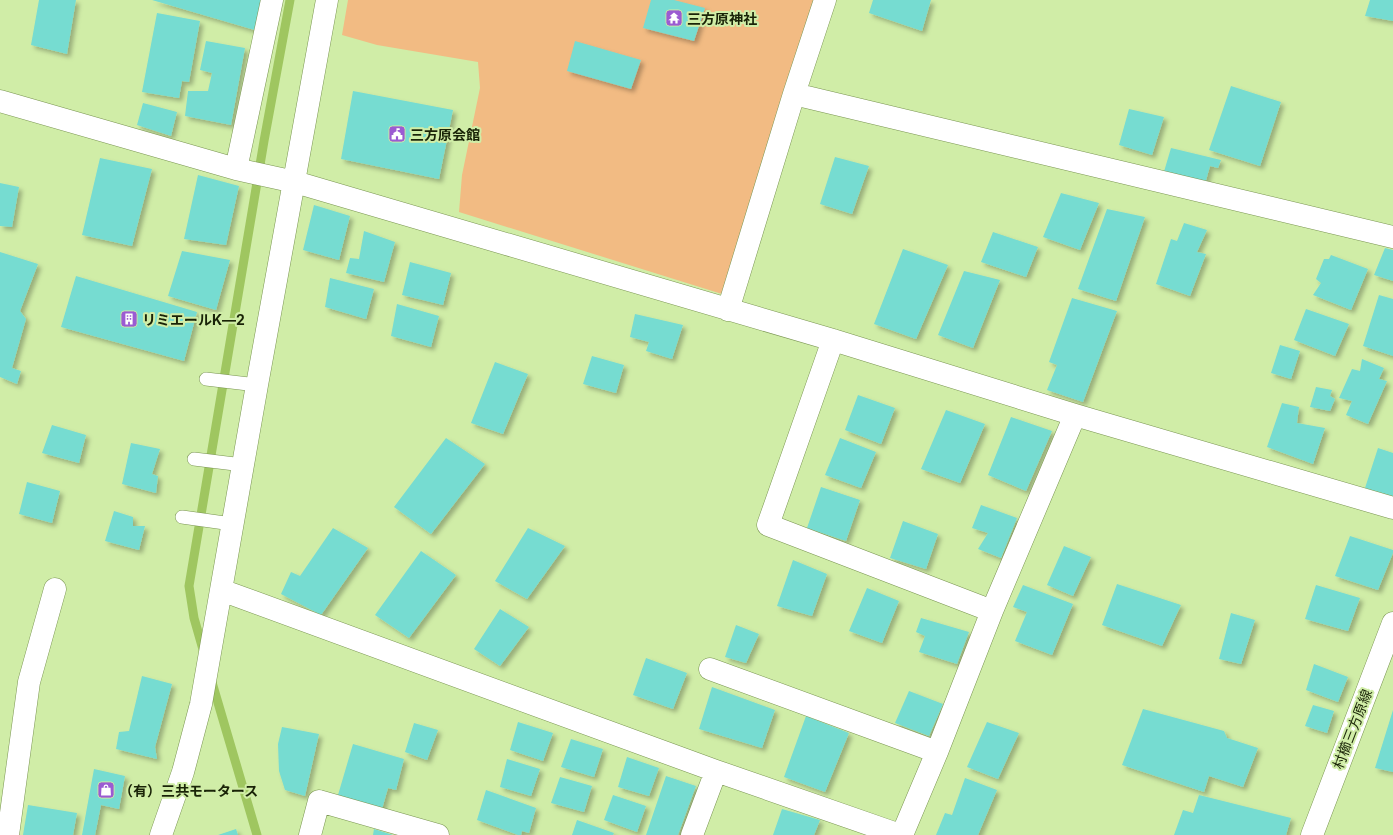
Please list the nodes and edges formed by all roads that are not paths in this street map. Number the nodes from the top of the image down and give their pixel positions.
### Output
1 (272, 0) edge
2 (327, 0) edge
3 (825, 0) edge
4 (794, 94) junction
5 (0, 102) edge
6 (236, 169) junction
7 (294, 182) junction
8 (1393, 237) edge
9 (728, 310) junction
10 (833, 340) junction
11 (206, 379) dead end
12 (257, 385) junction
13 (1075, 415) junction
14 (194, 459) dead end
15 (243, 465) junction
16 (1393, 508) edge
17 (182, 517) dead end
18 (232, 524) junction
19 (55, 589) dead end
20 (221, 590) junction
21 (992, 611) junction
22 (1393, 623) edge
23 (710, 669) dead end
24 (936, 752) junction
25 (716, 771) junction
26 (8, 835) edge
27 (161, 835) edge
28 (310, 835) edge
29 (438, 835) edge
30 (692, 835) edge
31 (901, 835) edge
32 (1312, 835) edge

1 - 6 street
2 - 7 street
3 - 4 street
4 - 8 street
4 - 9 street
5 - 6 street
6 - 7 street
7 - 9 street
7 - 12 street
9 - 10 street
10 - 13 street
10 - 21 street
11 - 12 lane
12 - 15 street
13 - 16 street
13 - 21 street
14 - 15 lane
15 - 18 street
17 - 18 lane
18 - 20 street
19 - 26 street
20 - 25 street
20 - 27 street
21 - 24 street
22 - 32 street, 村櫛三方原線
23 - 24 street
24 - 31 street
25 - 30 street
25 - 31 street
28 - 29 street

